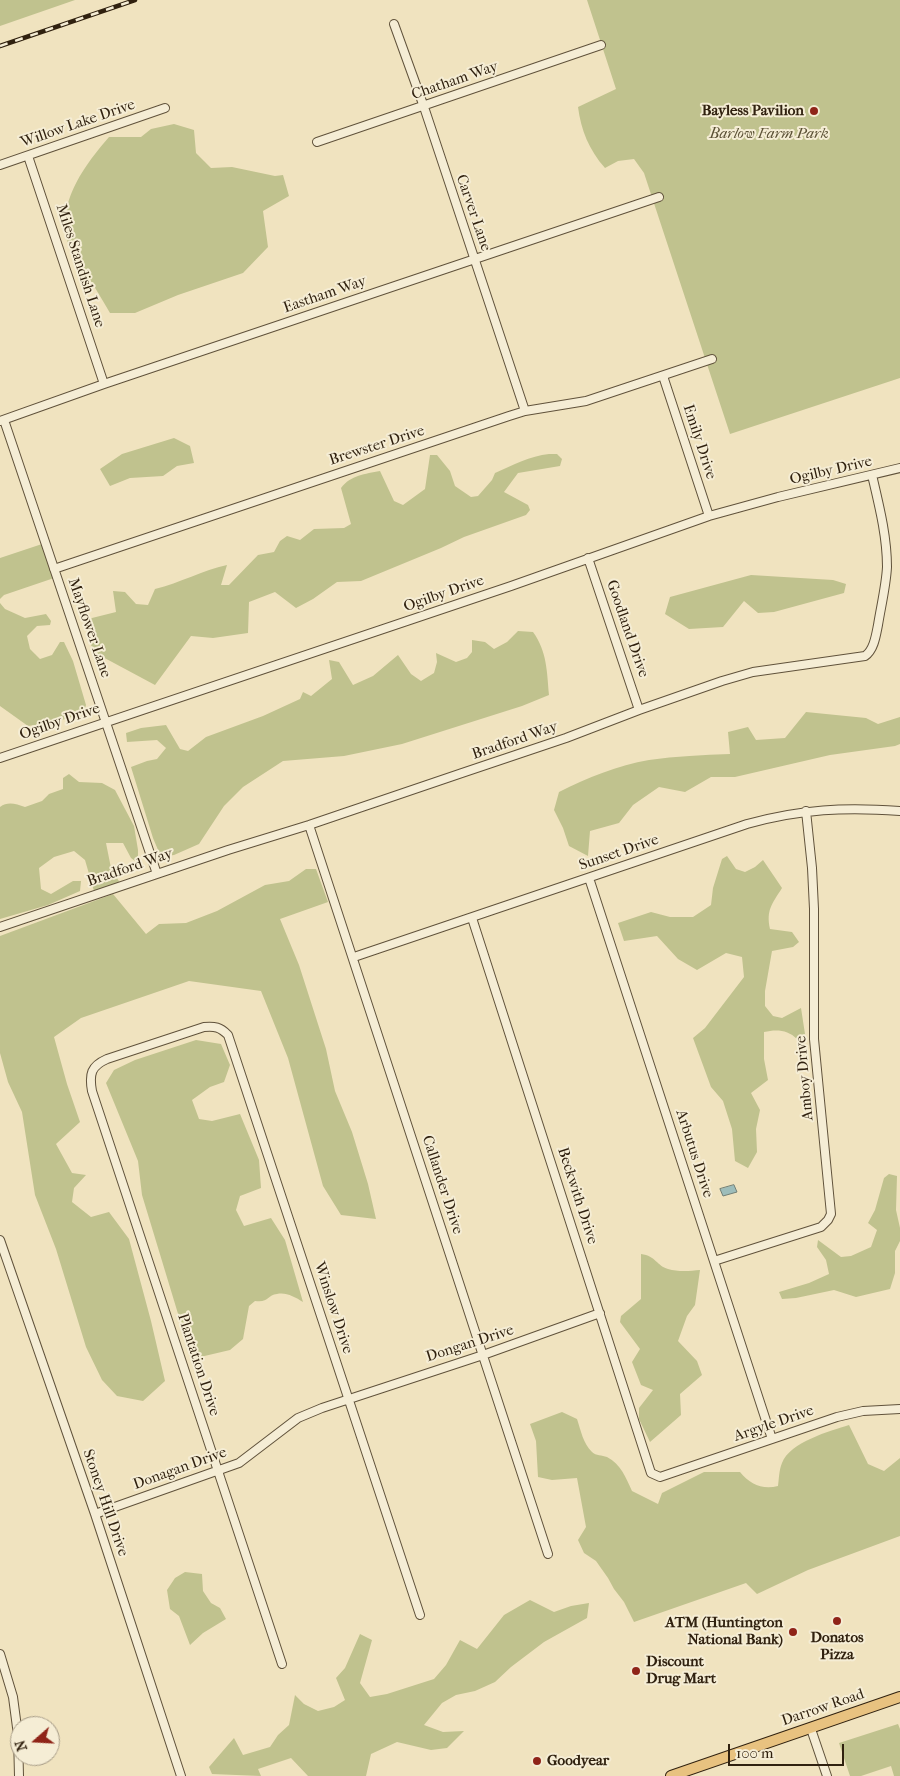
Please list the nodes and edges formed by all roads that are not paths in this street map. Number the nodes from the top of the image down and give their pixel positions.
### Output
1 (394, 24) dead end
2 (601, 45) dead end
3 (424, 107) junction
4 (165, 108) dead end
5 (317, 142) dead end
6 (28, 156) junction
7 (0, 165) edge
8 (659, 196) dead end
9 (474, 259) junction
10 (712, 359) dead end
11 (663, 376) junction
12 (104, 384) junction
13 (525, 411) junction
14 (2, 420) edge
15 (900, 468) edge
16 (872, 475) junction
17 (709, 516) junction
18 (588, 558) junction
19 (54, 569) junction
20 (639, 710) junction
21 (106, 721) junction
22 (0, 758) edge
23 (900, 810) edge
24 (806, 811) junction
25 (309, 825) junction
26 (157, 874) junction
27 (589, 878) junction
28 (472, 918) junction
29 (0, 927) edge
30 (354, 957) junction
31 (204, 1027) joint
32 (0, 1240) edge
33 (714, 1261) junction
34 (600, 1313) junction
35 (483, 1355) junction
36 (348, 1399) junction
37 (900, 1409) edge
38 (772, 1439) junction
39 (219, 1471) junction
40 (660, 1477) joint
41 (95, 1514) junction
42 (548, 1554) dead end
43 (420, 1615) dead end
44 (1, 1659) edge
45 (282, 1664) dead end
46 (900, 1697) edge
47 (811, 1728) junction
48 (19, 1776) edge
49 (180, 1776) edge
50 (672, 1776) edge
51 (827, 1776) edge

1 - 3 street, Carver Lane
2 - 3 street, Chatham Way
3 - 5 street, Chatham Way
3 - 9 street, Carver Lane
4 - 6 street, Willow Lake Drive
6 - 7 street, Willow Lake Drive
6 - 12 street, Miles Standish Lane
8 - 9 street, Eastham Way
9 - 12 street, Eastham Way
9 - 13 street, Carver Lane
10 - 11 street, Brewster Drive
11 - 13 street, Brewster Drive
11 - 17 street, Emily Drive
12 - 14 street, Eastham Way
13 - 19 street, Brewster Drive
14 - 19 street, Mayflower Lane
15 - 16 street, Ogilby Drive
16 - 17 street, Ogilby Drive
16 - 20 street, Bradford Way
17 - 18 street, Ogilby Drive
18 - 20 street, Goodland Drive
18 - 21 street, Ogilby Drive
19 - 21 street, Mayflower Lane
20 - 25 street, Bradford Way
21 - 22 street, Ogilby Drive
21 - 26 street, Mayflower Lane
23 - 24 street, Sunset Drive
24 - 27 street, Sunset Drive
24 - 33 street, Amboy Drive
25 - 26 street, Bradford Way
25 - 30 street, Callander Drive
26 - 29 street, Bradford Way
27 - 28 street, Sunset Drive
27 - 33 street, Arbutus Drive
28 - 30 street, Sunset Drive
28 - 34 street, Beckwith Drive
30 - 35 street, Callander Drive
31 - 36 street, Winslow Drive
31 - 39 street, Plantation Drive
32 - 41 street, Stoney Hill Drive
33 - 38 street, Arbutus Drive
34 - 35 street, Dongan Drive
34 - 40 street, Beckwith Drive
35 - 36 street, Dongan Drive
35 - 42 street, Callander Drive
36 - 39 street, Donagan Drive
36 - 43 street, Winslow Drive
37 - 38 street, Argyle Drive
38 - 40 street, Argyle Drive
39 - 41 street, Donagan Drive
39 - 45 street, Plantation Drive
41 - 49 street, Stoney Hill Drive
44 - 48 street
46 - 47 main road, Darrow Road
47 - 50 main road, Darrow Road
47 - 51 street

